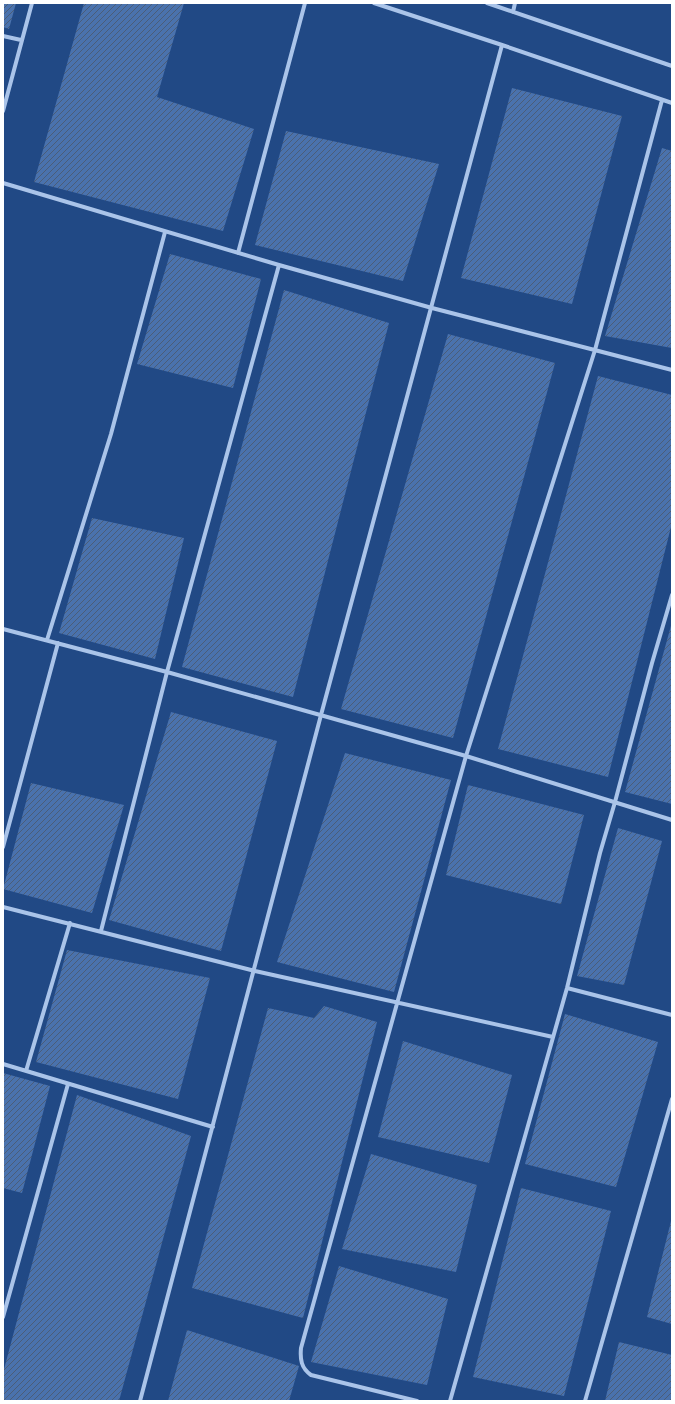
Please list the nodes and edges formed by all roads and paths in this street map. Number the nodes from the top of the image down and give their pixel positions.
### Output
1 (32, 3) edge
2 (305, 3) edge
3 (374, 3) edge
4 (487, 3) edge
5 (515, 3) edge
6 (513, 12) junction
7 (3, 36) edge
8 (21, 40) junction
9 (502, 45) junction
10 (672, 65) edge
11 (662, 100) junction
12 (672, 103) edge
13 (3, 111) edge
14 (3, 183) edge
15 (166, 232) junction
16 (238, 253) junction
17 (279, 265) junction
18 (432, 308) junction
19 (594, 350) junction
20 (672, 370) edge
21 (672, 595) edge
22 (3, 629) edge
23 (47, 640) junction
24 (58, 643) junction
25 (167, 672) junction
26 (321, 715) junction
27 (466, 756) junction
28 (615, 802) junction
29 (672, 820) edge
30 (3, 847) edge
31 (3, 907) edge
32 (70, 924) junction
33 (101, 931) junction
34 (255, 971) junction
35 (567, 988) junction
36 (397, 1003) junction
37 (672, 1015) edge
38 (553, 1037) junction
39 (3, 1064) edge
40 (26, 1071) junction
41 (68, 1084) junction
42 (672, 1098) edge
43 (213, 1127) junction
44 (3, 1318) edge
45 (140, 1401) edge
46 (417, 1401) edge
47 (450, 1401) edge
48 (586, 1401) edge

1 - 8 street
2 - 16 street
3 - 9 street
4 - 6 street
5 - 6 street
6 - 10 street
7 - 8 street
8 - 13 street
9 - 11 street
9 - 18 street
11 - 12 street
11 - 19 street
14 - 15 street
15 - 16 street
15 - 23 street
16 - 17 street
17 - 18 street
17 - 25 street
18 - 19 street
18 - 26 street
19 - 20 street
19 - 27 street
21 - 28 street
22 - 23 street
23 - 24 street
24 - 25 street
24 - 30 street
25 - 26 street
25 - 33 street
26 - 27 street
26 - 34 street
27 - 28 street
27 - 36 street
28 - 29 street
28 - 35 street
31 - 32 street
32 - 33 street
32 - 40 street
33 - 34 street
34 - 36 street
34 - 43 street
35 - 37 street
35 - 38 street
36 - 38 street
36 - 46 street
38 - 47 street
39 - 40 street
40 - 41 street
41 - 43 street
41 - 44 street
42 - 48 street
43 - 45 street

